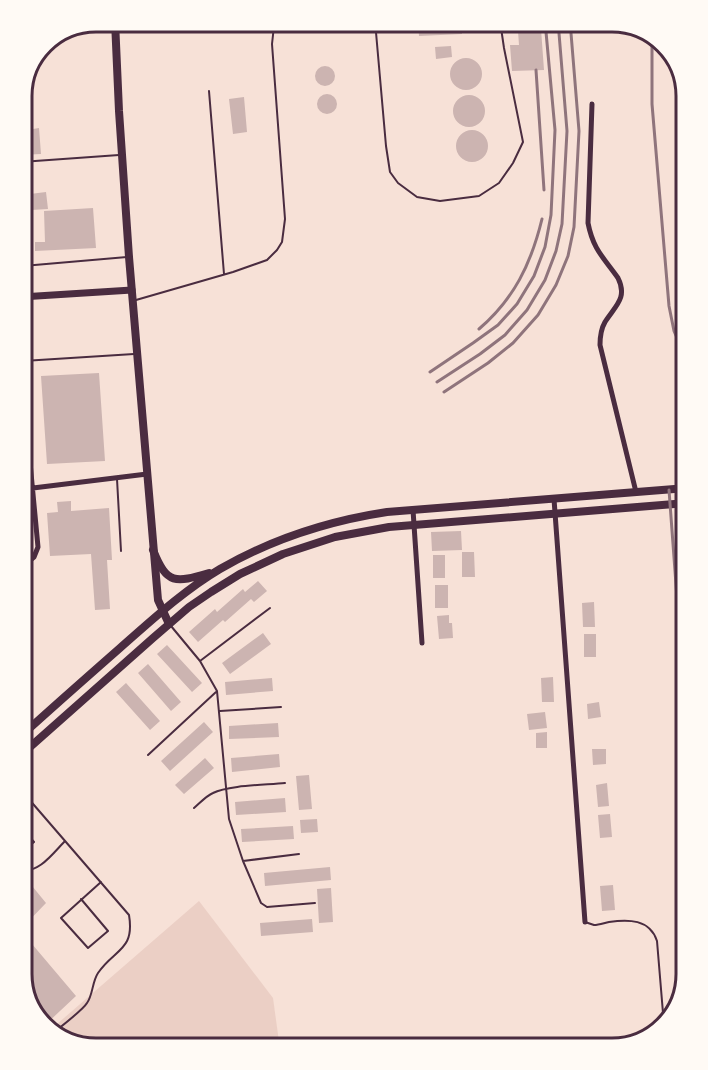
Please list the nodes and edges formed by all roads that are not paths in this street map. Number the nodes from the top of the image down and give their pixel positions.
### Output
1 (116, 32) edge
2 (273, 32) edge
3 (376, 32) edge
4 (502, 32) edge
5 (209, 91) dead end
6 (592, 104) dead end
7 (122, 155) junction
8 (32, 161) edge
9 (129, 257) junction
10 (32, 265) edge
11 (224, 274) junction
12 (132, 290) junction
13 (32, 296) edge
14 (133, 301) junction
15 (137, 354) junction
16 (32, 360) edge
17 (147, 474) junction
18 (32, 478) edge
19 (117, 479) junction
20 (33, 488) junction
21 (676, 489) edge
22 (636, 492) junction
23 (554, 499) junction
24 (676, 503) edge
25 (412, 510) junction
26 (555, 513) junction
27 (413, 524) junction
28 (153, 549) junction
29 (121, 551) dead end
30 (32, 559) edge
31 (218, 570) junction
32 (270, 608) dead end
33 (162, 610) junction
34 (169, 624) junction
35 (422, 643) dead end
36 (200, 661) junction
37 (217, 691) junction
38 (281, 707) dead end
39 (220, 711) junction
40 (32, 726) edge
41 (32, 745) edge
42 (148, 755) dead end
43 (285, 783) dead end
44 (226, 789) junction
45 (32, 803) edge
46 (194, 808) dead end
47 (65, 841) junction
48 (299, 854) dead end
49 (243, 861) junction
50 (32, 870) edge
51 (101, 882) junction
52 (81, 899) junction
53 (315, 903) dead end
54 (585, 922) joint
55 (663, 1013) edge
56 (60, 1028) edge

1 - 7 main road
2 - 11 lane
3 - 4 lane
5 - 11 lane
6 - 22 street
7 - 8 lane
7 - 9 main road
9 - 10 lane
9 - 12 main road
11 - 14 lane
12 - 13 street
12 - 14 main road
14 - 15 main road
15 - 16 lane
15 - 17 main road
17 - 19 street
17 - 28 main road
18 - 20 street
19 - 20 street
19 - 29 lane
20 - 30 street
21 - 22 main road
22 - 23 main road
23 - 25 main road
23 - 26 street
24 - 26 main road
25 - 27 street
25 - 31 main road
26 - 27 main road
26 - 54 street
27 - 34 main road
27 - 35 street
28 - 31 main road
28 - 33 main road
31 - 33 main road
32 - 36 lane
33 - 34 main road
33 - 40 main road
34 - 36 lane
34 - 41 main road
36 - 37 lane
37 - 39 lane
37 - 42 lane
38 - 39 lane
39 - 44 lane
43 - 44 lane
44 - 46 lane
44 - 49 lane
45 - 47 lane
47 - 50 lane
47 - 51 lane
48 - 49 lane
49 - 53 lane
51 - 52 lane
51 - 56 lane
52 - 52 lane
54 - 55 lane

